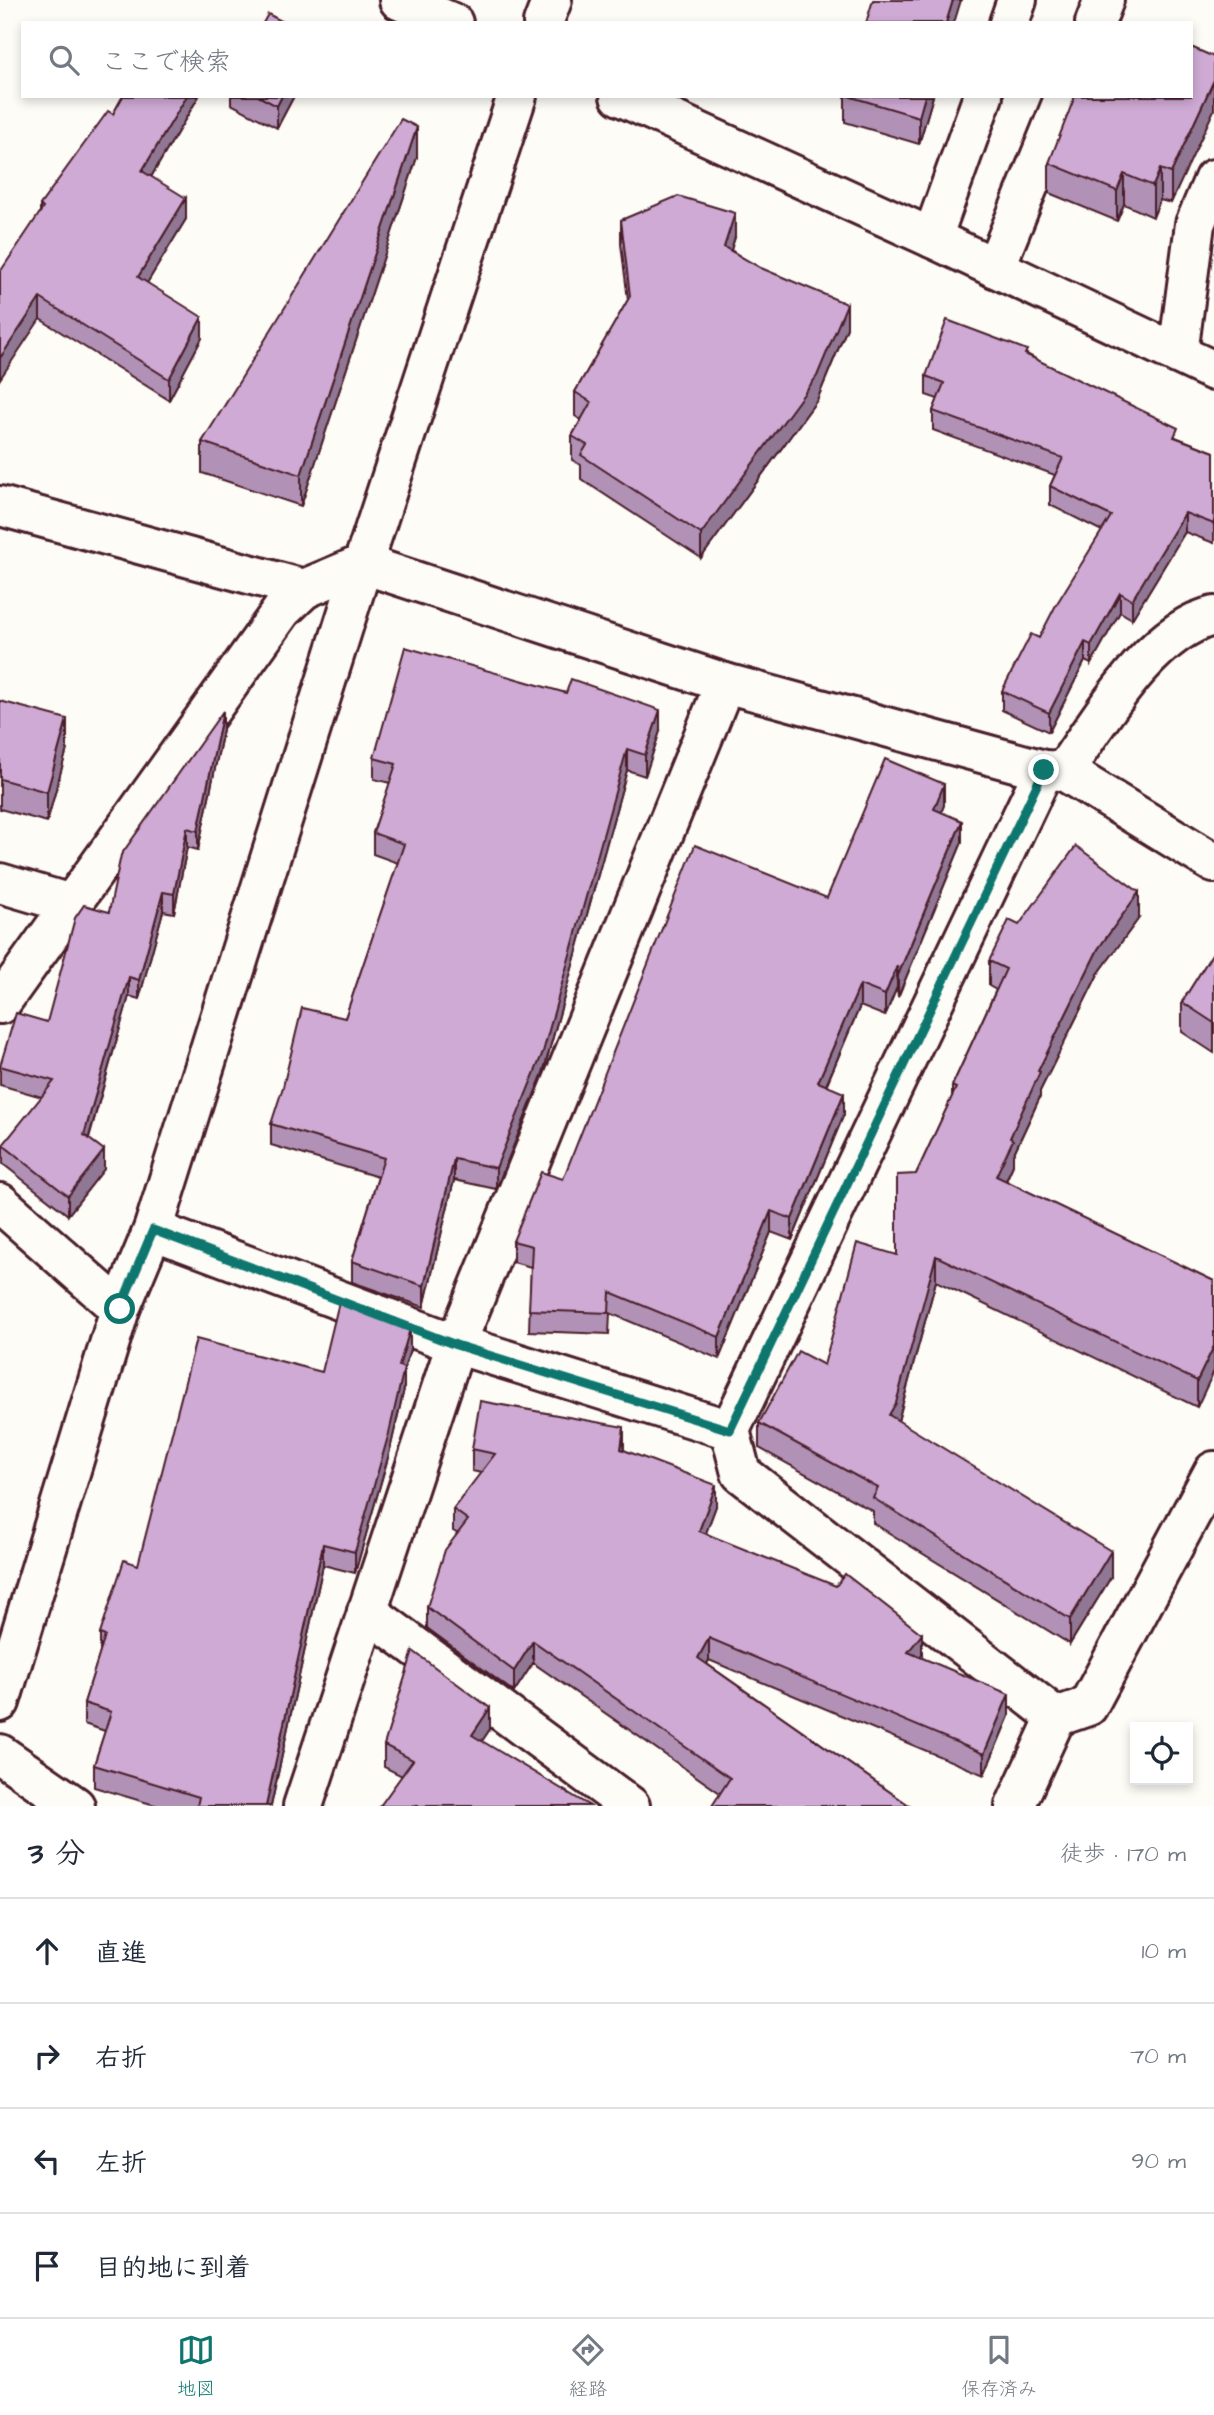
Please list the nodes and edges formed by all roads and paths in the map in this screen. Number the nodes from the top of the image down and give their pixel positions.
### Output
1 (399, 0) edge
2 (552, 0) edge
3 (1017, 0) edge
4 (1104, 0) edge
5 (448, 21) edge
6 (544, 21) edge
7 (1010, 21) edge
8 (1096, 21) edge
9 (516, 98) edge
10 (624, 98) edge
11 (982, 98) edge
12 (1064, 98) edge
13 (1214, 179) edge
14 (932, 238) junction
15 (995, 268) junction
16 (1178, 354) junction
17 (1214, 371) edge
18 (0, 506) edge
19 (363, 564) junction
20 (304, 589) junction
21 (1214, 616) edge
22 (725, 683) junction
23 (1054, 771) junction
24 (1214, 863) edge
25 (0, 883) edge
26 (71, 904) junction
27 (0, 1003) edge
28 (0, 1203) edge
29 (153, 1230) junction
30 (120, 1309) junction
31 (456, 1345) junction
32 (730, 1430) junction
33 (1214, 1471) edge
34 (367, 1611) junction
35 (0, 1702) edge
36 (1056, 1717) junction
37 (0, 1754) edge
38 (75, 1806) edge
39 (303, 1806) edge
40 (630, 1806) edge
41 (1015, 1806) edge

1 - 5 street
2 - 6 street
3 - 7 street
4 - 8 street
9 - 19 street
10 - 14 street
11 - 14 street
12 - 15 street
13 - 16 street
14 - 15 street
15 - 16 street
16 - 17 street
18 - 20 street
19 - 20 street
19 - 22 street
19 - 29 street
20 - 26 street
21 - 23 street
22 - 23 street
22 - 31 street
23 - 24 street
23 - 32 street
25 - 26 street
26 - 27 street
28 - 30 street
29 - 30 street
29 - 31 street
30 - 35 street
31 - 32 street
31 - 34 street
32 - 36 street
33 - 36 street
34 - 39 street
34 - 40 street
36 - 41 street
37 - 38 street

